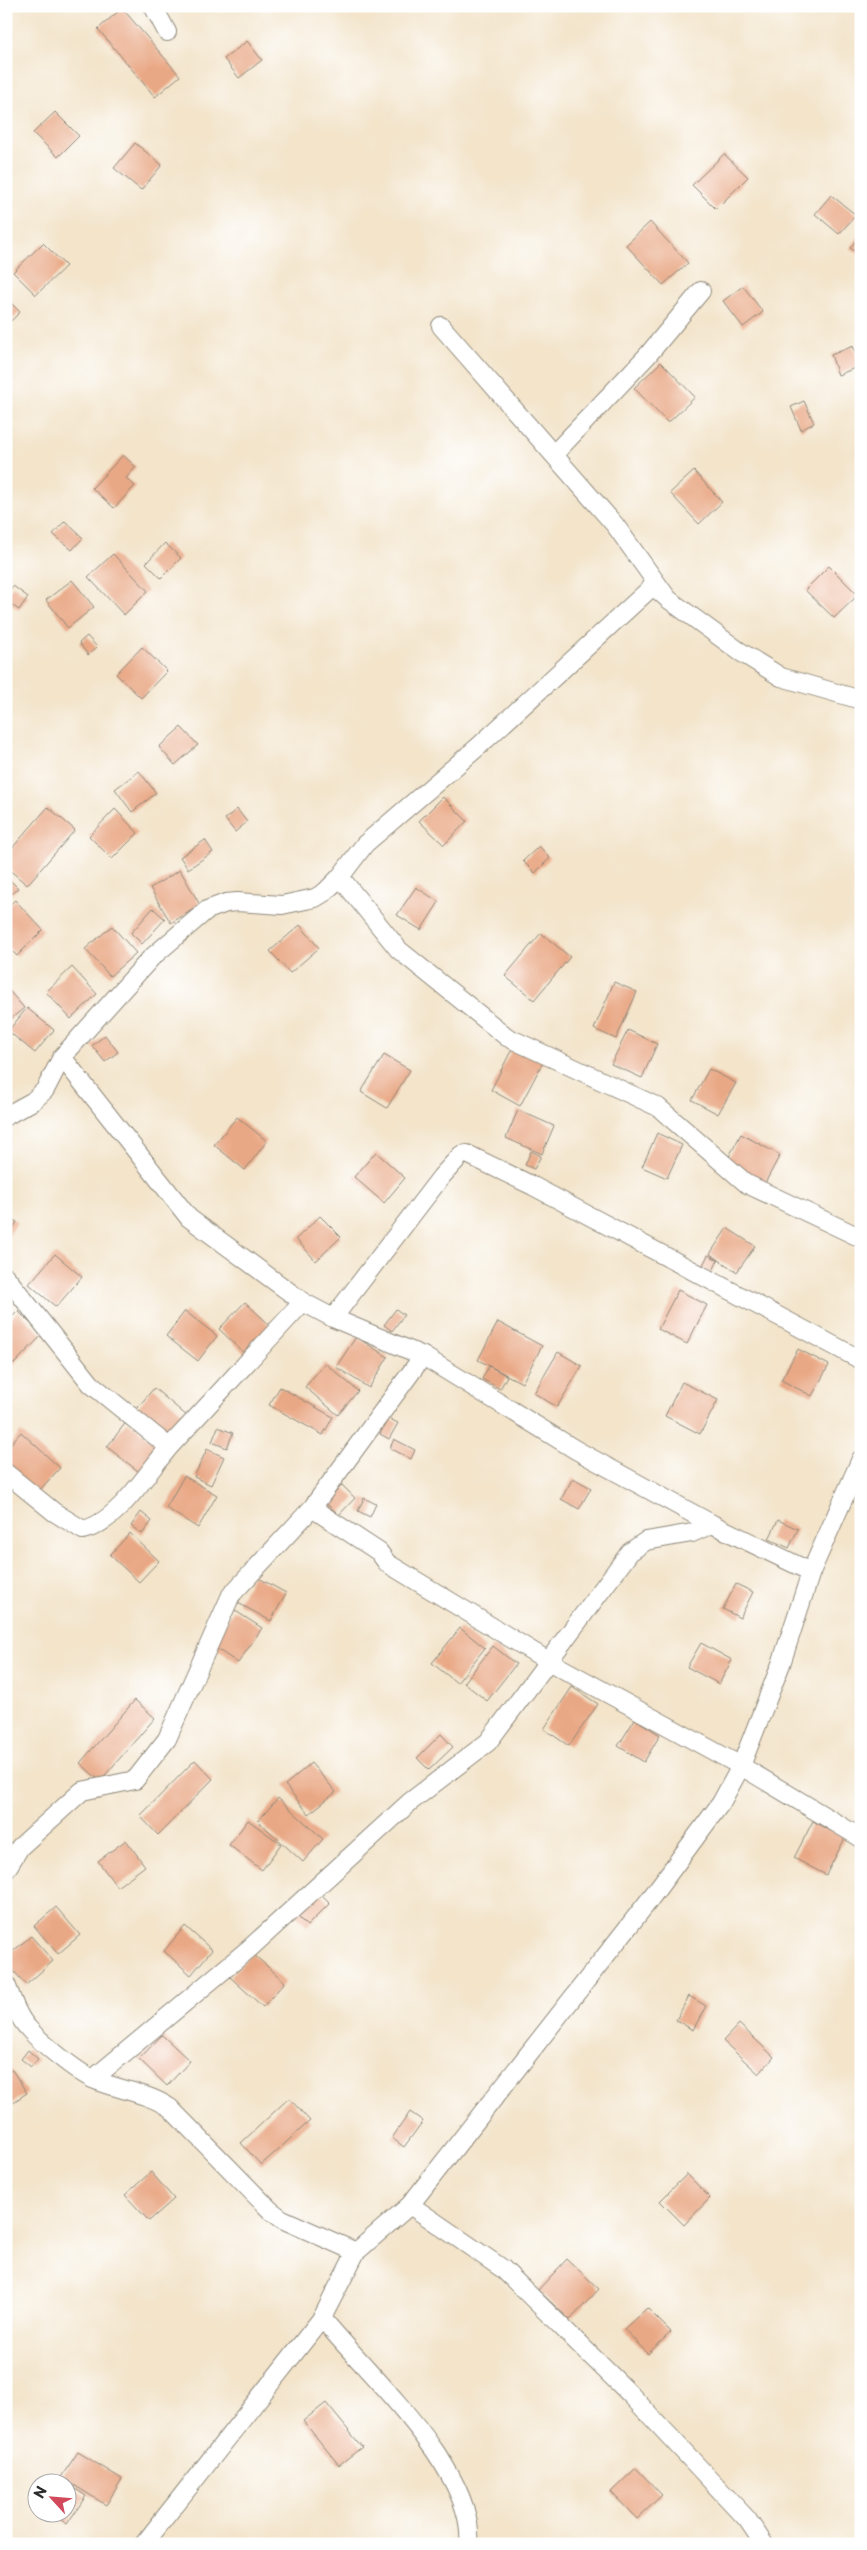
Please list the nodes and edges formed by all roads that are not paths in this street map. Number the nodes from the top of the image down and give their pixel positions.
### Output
1 (153, 6) edge
2 (167, 32) dead end
3 (701, 291) dead end
4 (442, 326) dead end
5 (554, 454) junction
6 (668, 599) junction
7 (861, 700) edge
8 (340, 877) junction
9 (62, 1057) junction
10 (6, 1116) edge
11 (861, 1238) edge
12 (10, 1288) edge
13 (303, 1302) junction
14 (332, 1318) junction
15 (423, 1356) junction
16 (861, 1360) edge
17 (169, 1447) junction
18 (861, 1460) edge
19 (6, 1473) edge
20 (312, 1508) junction
21 (712, 1524) junction
22 (812, 1572) junction
23 (550, 1662) junction
24 (741, 1766) junction
25 (861, 1838) edge
26 (6, 1870) edge
27 (6, 1984) edge
28 (93, 2079) junction
29 (410, 2205) junction
30 (356, 2252) junction
31 (322, 2318) junction
32 (144, 2544) edge
33 (469, 2544) edge
34 (764, 2544) edge

1 - 2 street
3 - 5 street
4 - 5 street
5 - 6 street
6 - 7 street
6 - 8 street
8 - 9 street
8 - 11 street
9 - 10 street
9 - 13 street
12 - 17 street
13 - 14 street
13 - 17 street
14 - 15 street
14 - 16 street
15 - 20 street
15 - 21 street
17 - 19 street
18 - 22 street
20 - 23 street
20 - 26 street
21 - 22 street
21 - 23 street
22 - 24 street
23 - 24 street
23 - 28 street
24 - 25 street
24 - 29 street
27 - 28 street
28 - 30 street
29 - 30 street
29 - 34 street
30 - 31 street
31 - 32 street
31 - 33 street

